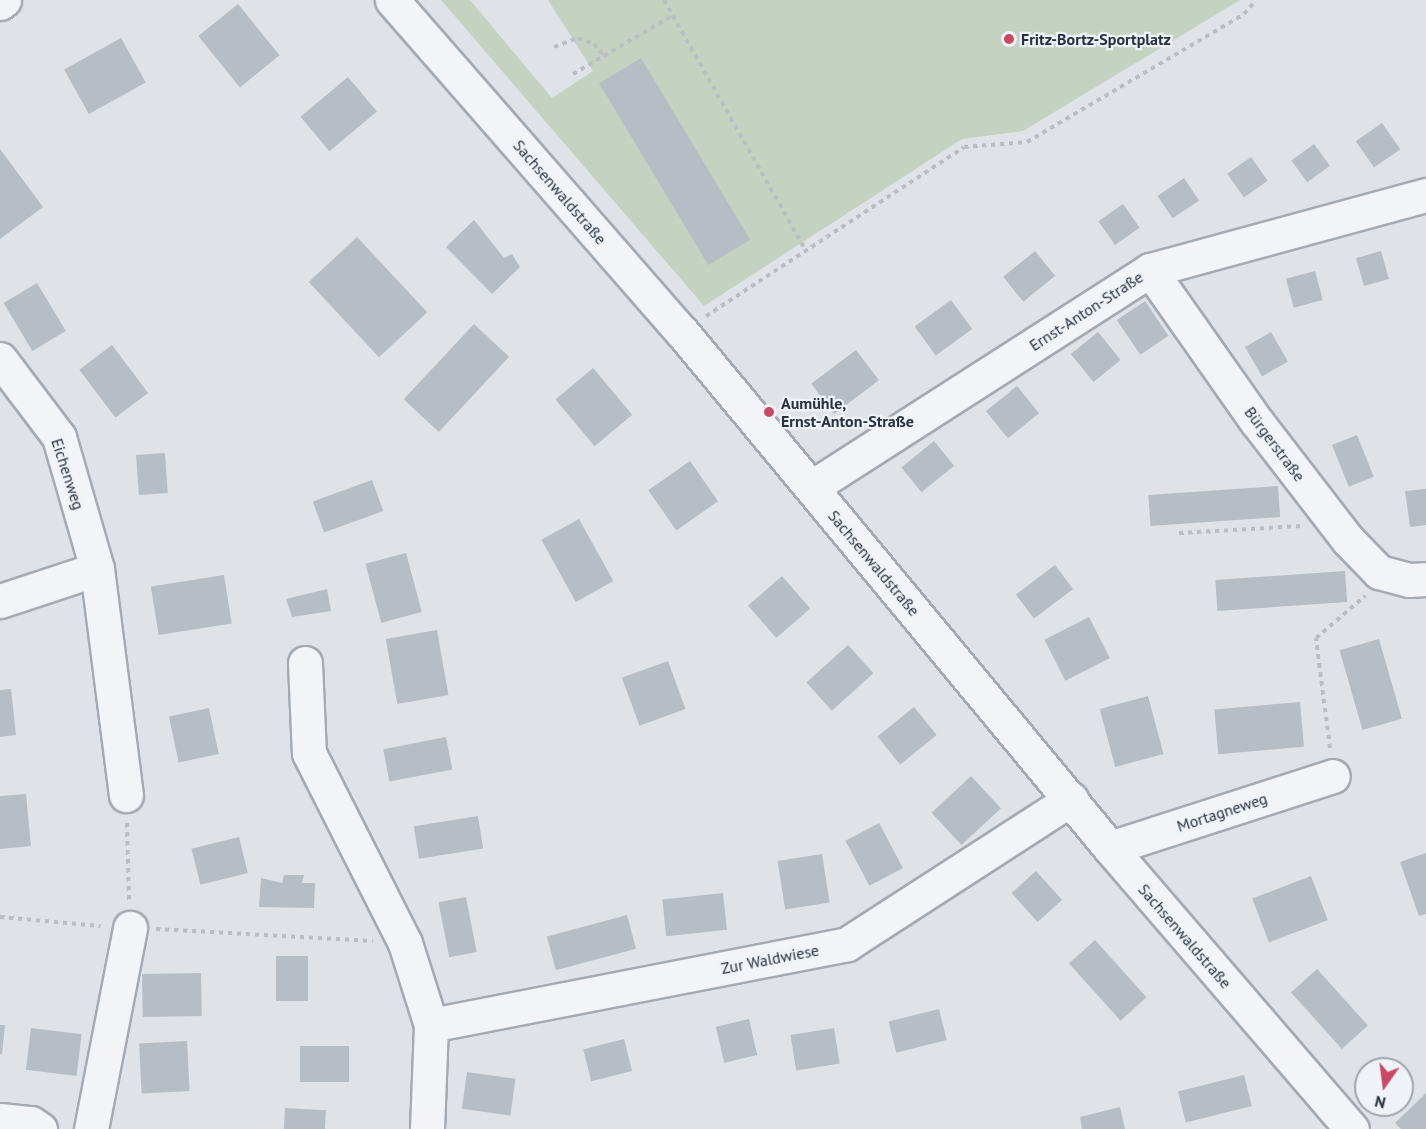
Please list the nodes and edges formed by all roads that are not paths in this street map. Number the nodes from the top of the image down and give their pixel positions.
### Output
1 (4, 0) edge
2 (392, 0) edge
3 (0, 3) edge
4 (1426, 195) edge
5 (1150, 270) junction
6 (0, 359) edge
7 (812, 487) junction
8 (97, 569) junction
9 (1426, 579) edge
10 (0, 602) edge
11 (305, 663) dead end
12 (1333, 776) road end
13 (126, 795) road end
14 (1071, 799) junction
15 (1110, 848) junction
16 (130, 928) road end
17 (431, 1025) junction
18 (0, 1120) edge
19 (1348, 1128) edge
20 (40, 1129) edge
21 (91, 1129) edge
22 (427, 1129) edge

1 - 3 street
2 - 7 street, Sachsenwaldstraße
4 - 5 street, Ernst-Anton-Straße
5 - 7 street, Ernst-Anton-Straße
5 - 9 street, Bürgerstraße
6 - 8 street, Eichenweg
7 - 14 street, Sachsenwaldstraße
8 - 10 street
8 - 13 street, Eichenweg
11 - 17 street
12 - 15 street, Mortagneweg
14 - 15 street, Sachsenwaldstraße
14 - 17 street, Zur Waldwiese
15 - 19 street, Sachsenwaldstraße
16 - 21 street
17 - 22 street
18 - 20 street

